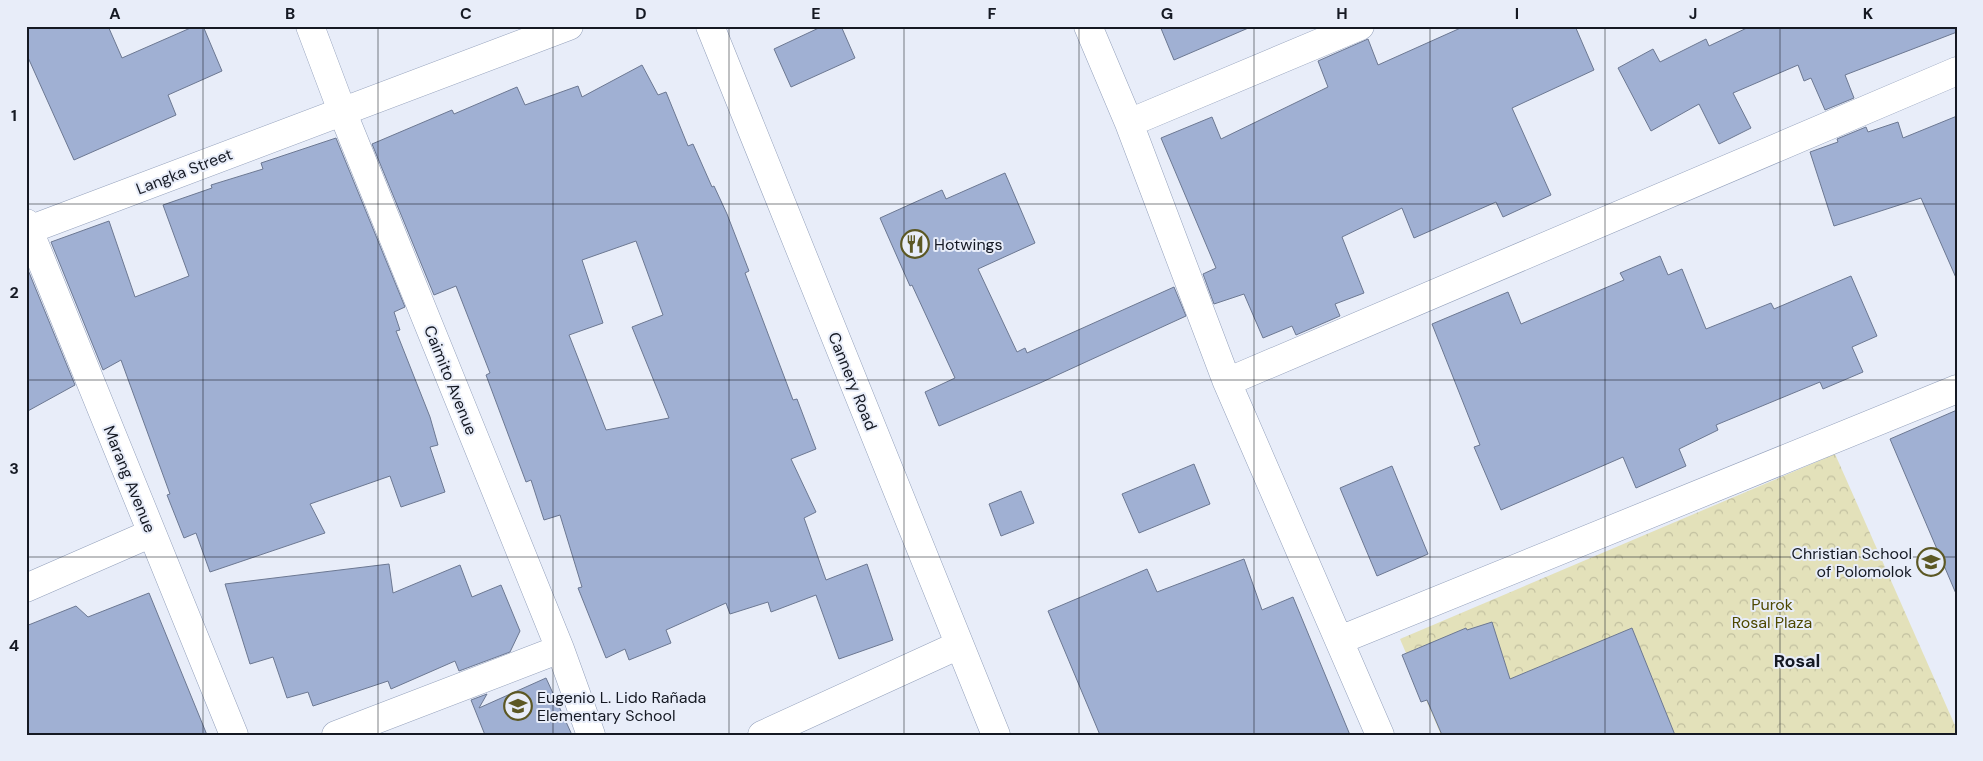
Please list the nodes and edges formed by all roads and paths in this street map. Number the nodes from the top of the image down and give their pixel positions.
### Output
1 (310, 26) edge
2 (568, 26) edge
3 (710, 26) edge
4 (1088, 26) edge
5 (1360, 26) edge
6 (1957, 71) edge
7 (342, 111) junction
8 (1129, 123) junction
9 (27, 228) edge
10 (1227, 382) junction
11 (1957, 389) edge
12 (152, 533) junction
13 (26, 588) edge
14 (1340, 640) junction
15 (959, 646) junction
16 (560, 649) junction
17 (234, 735) edge
18 (336, 735) edge
19 (591, 735) edge
20 (762, 735) edge
21 (996, 735) edge
22 (1380, 735) edge

1 - 7 street, Caimito Avenue
2 - 7 street, Langka Street
3 - 15 street, Cannery Road
4 - 8 street
5 - 8 street
6 - 10 street
7 - 9 street, Langka Street
7 - 16 street, Caimito Avenue
8 - 10 street
9 - 12 street, Marang Avenue
10 - 14 street
11 - 14 street
12 - 13 street
12 - 17 street, Marang Avenue
14 - 22 street
15 - 20 street
15 - 21 street, Cannery Road
16 - 18 street
16 - 19 street, Caimito Avenue

